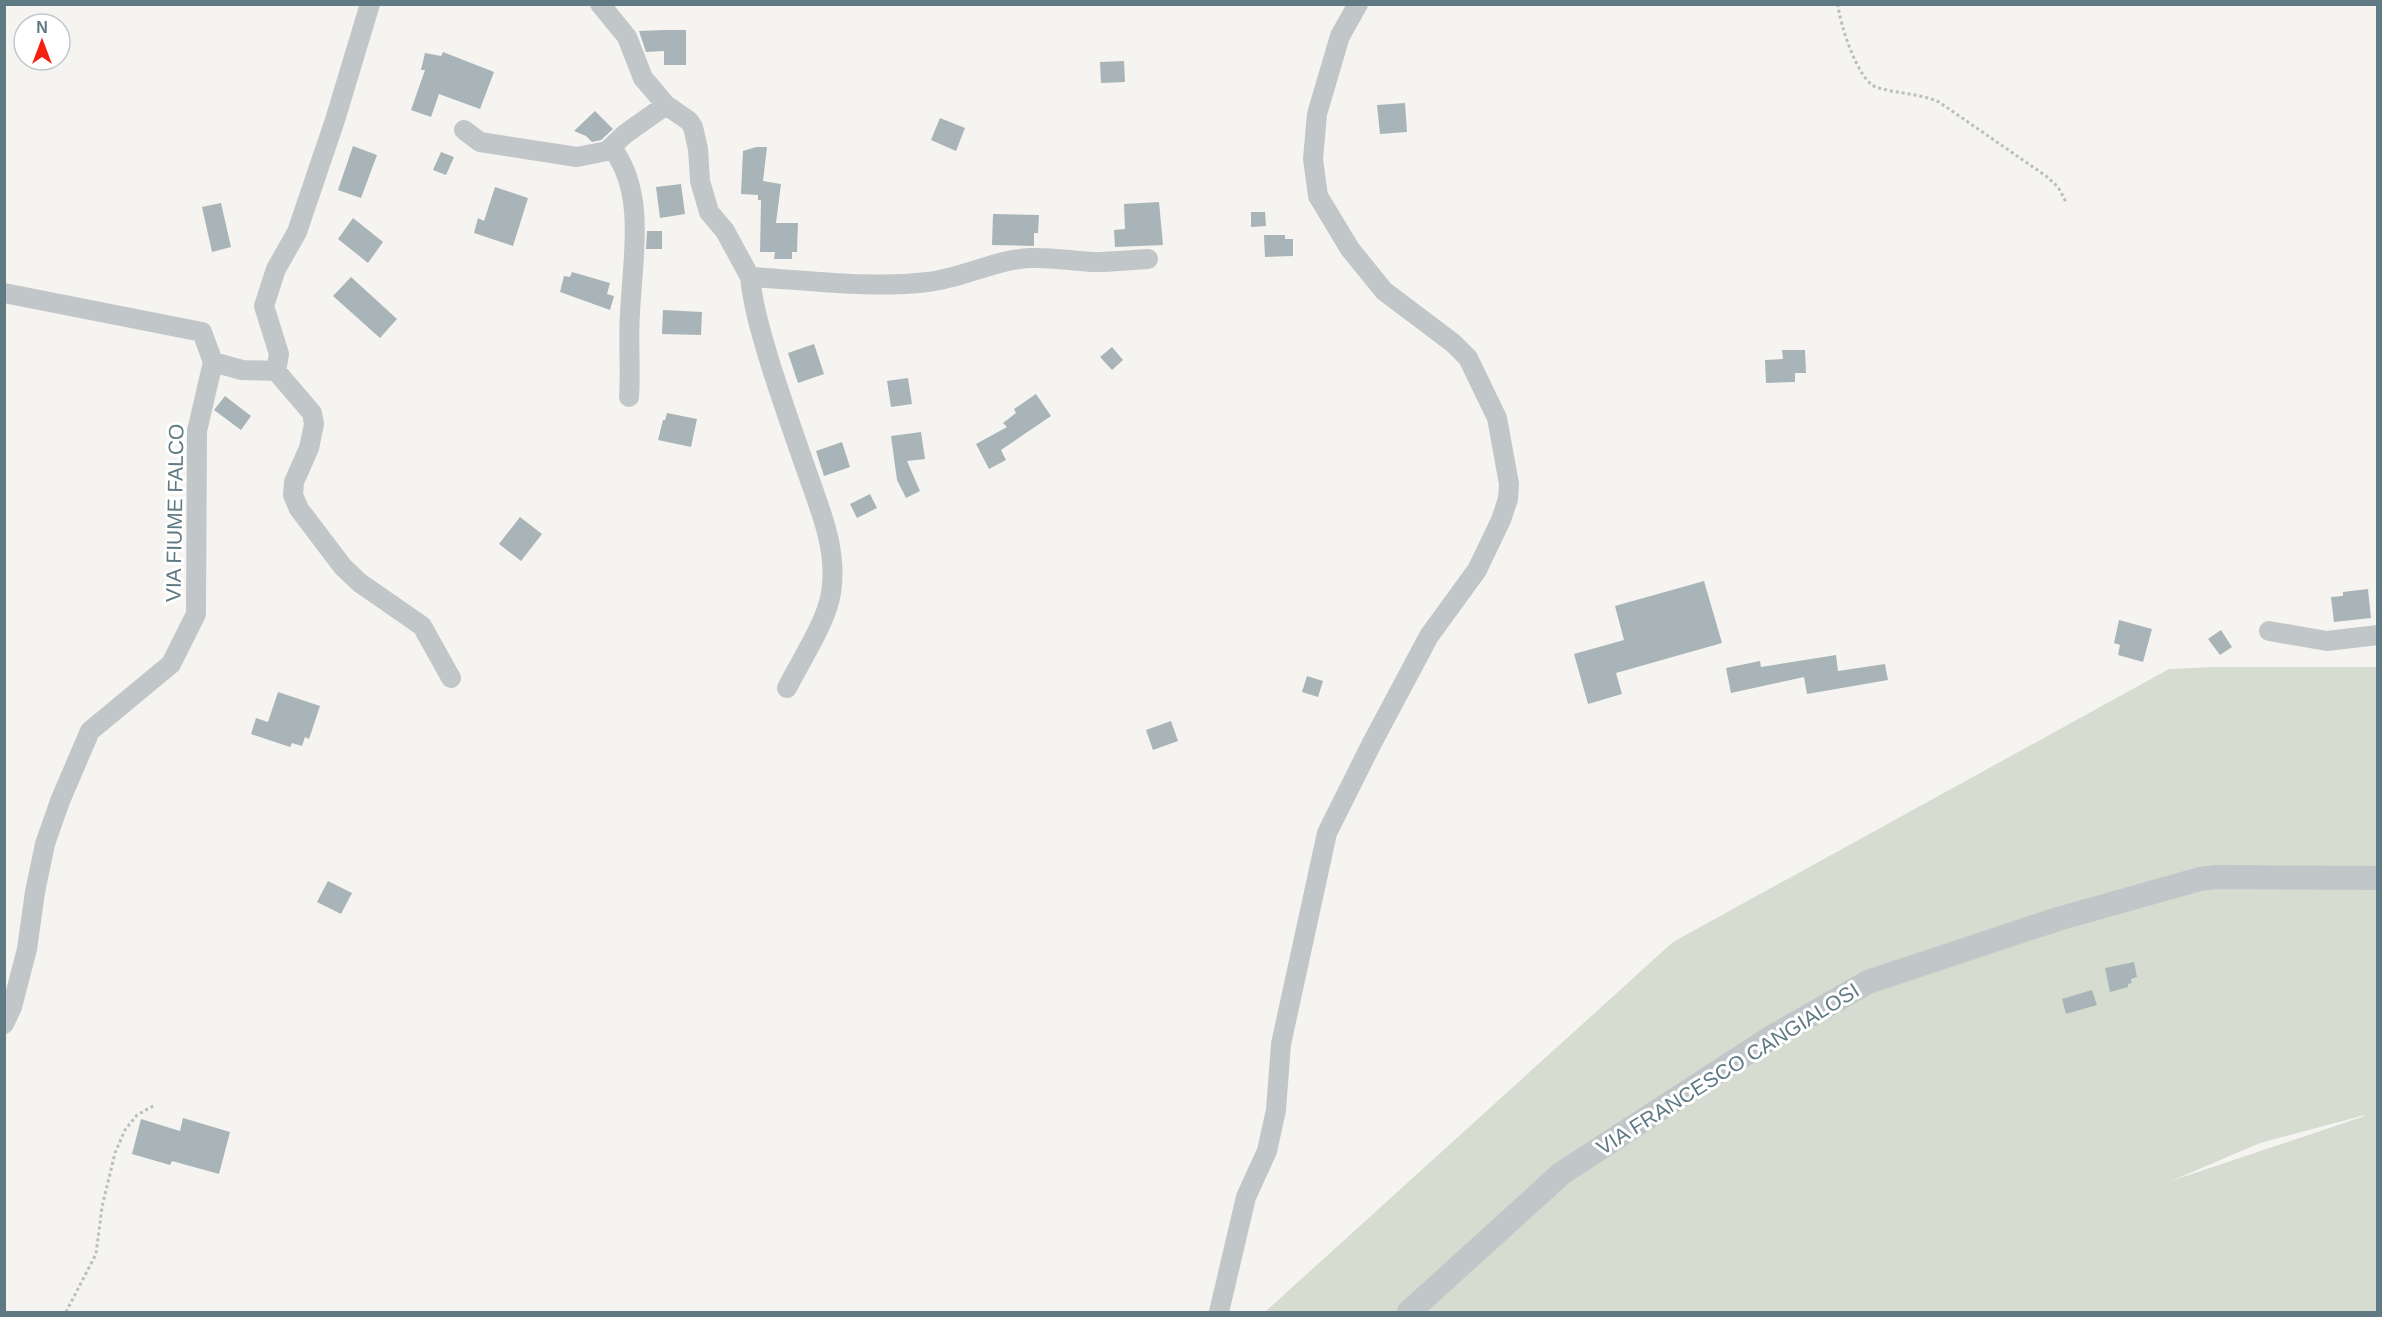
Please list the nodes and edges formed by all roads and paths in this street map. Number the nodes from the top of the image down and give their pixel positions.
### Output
1 (370, 4) edge
2 (600, 4) edge
3 (1358, 4) edge
4 (1839, 4) edge
5 (666, 105) junction
6 (464, 130) dead end
7 (612, 148) junction
8 (2066, 202) dead end
9 (1148, 259) dead end
10 (750, 277) junction
11 (4, 293) edge
12 (213, 362) junction
13 (276, 371) junction
14 (629, 397) dead end
15 (2269, 631) dead end
16 (2378, 635) edge
17 (451, 678) dead end
18 (787, 688) dead end
19 (2378, 878) edge
20 (4, 1024) edge
21 (155, 1105) dead end
22 (66, 1312) edge
23 (1219, 1312) edge
24 (1409, 1312) edge

1 - 13 street
2 - 5 street
3 - 23 street
4 - 8 path
5 - 7 street
5 - 10 street
6 - 7 street
7 - 14 street
9 - 10 street
10 - 18 street
11 - 12 street
12 - 13 street
12 - 20 street, VIA FIUME FALCO
13 - 17 street
15 - 16 street
19 - 24 street, VIA FRANCESCO CANGIALOSI
21 - 22 path

